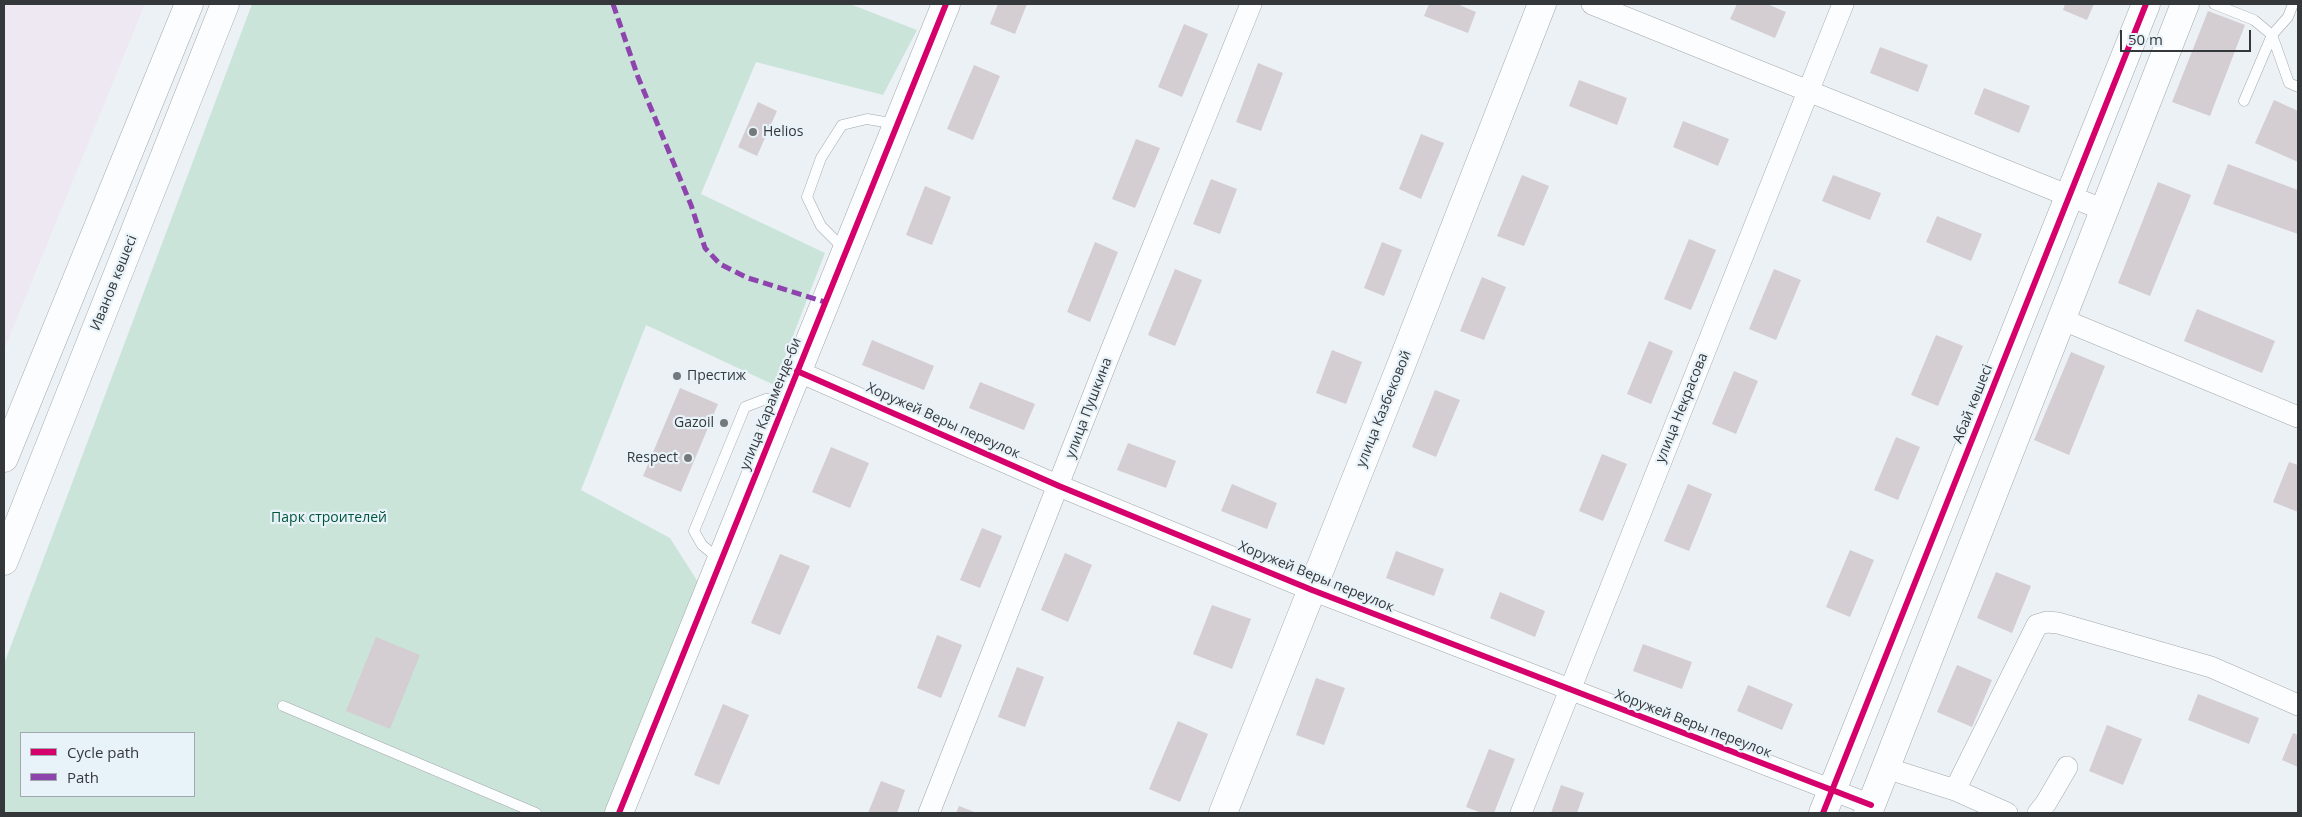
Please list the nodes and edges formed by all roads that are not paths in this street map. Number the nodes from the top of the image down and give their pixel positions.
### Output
1 (189, 4) edge
2 (225, 4) edge
3 (946, 4) edge
4 (1251, 4) edge
5 (1542, 4) edge
6 (1592, 4) edge
7 (1844, 4) edge
8 (2146, 4) edge
9 (2185, 4) edge
10 (2214, 4) edge
11 (2293, 4) edge
12 (2272, 34) junction
13 (2298, 87) edge
14 (1808, 91) junction
15 (2244, 101) dead end
16 (897, 124) junction
17 (2068, 196) junction
18 (2104, 210) junction
19 (846, 251) junction
20 (2061, 319) junction
21 (798, 371) junction
22 (787, 396) junction
23 (2298, 417) edge
24 (4, 458) edge
25 (1059, 486) junction
26 (4, 561) edge
27 (721, 561) junction
28 (1312, 590) junction
29 (1569, 690) junction
30 (283, 706) dead end
31 (2298, 706) edge
32 (2066, 767) dead end
33 (1886, 768) junction
34 (1956, 790) junction
35 (1827, 802) edge
36 (1870, 809) edge
37 (536, 813) edge
38 (619, 813) edge
39 (929, 813) edge
40 (1223, 813) edge
41 (1521, 813) edge
42 (2007, 813) edge
43 (2038, 813) edge

1 - 24 street
2 - 26 street, Иванов көшесі
3 - 16 street, улица Караменде-би
4 - 25 street, улица Пушкина
5 - 28 street, улица Казбековой
6 - 14 street
7 - 14 street, улица Некрасова
8 - 17 street, Абай көшесі
9 - 18 street
10 - 12 lane
11 - 12 lane
12 - 13 lane
12 - 15 lane
14 - 17 street
14 - 29 street, улица Некрасова
16 - 19 street, улица Караменде-би
16 - 19 lane
17 - 18 street
17 - 35 street, Абай көшесі
18 - 20 street
19 - 21 street, улица Караменде-би
20 - 23 street
20 - 33 street
21 - 22 street, улица Караменде-би
21 - 25 street, Хоружей Веры переулок
22 - 27 street, улица Караменде-би
22 - 27 lane
25 - 28 street, Хоружей Веры переулок
25 - 39 street, улица Пушкина
27 - 38 street, улица Караменде-би
28 - 29 street, Хоружей Веры переулок
28 - 40 street, улица Казбековой
29 - 35 street, Хоружей Веры переулок
29 - 41 street, улица Некрасова
30 - 37 lane
31 - 34 street
32 - 43 street
33 - 34 street
33 - 36 street
34 - 42 street
35 - 36 street, Хоружей Веры переулок

